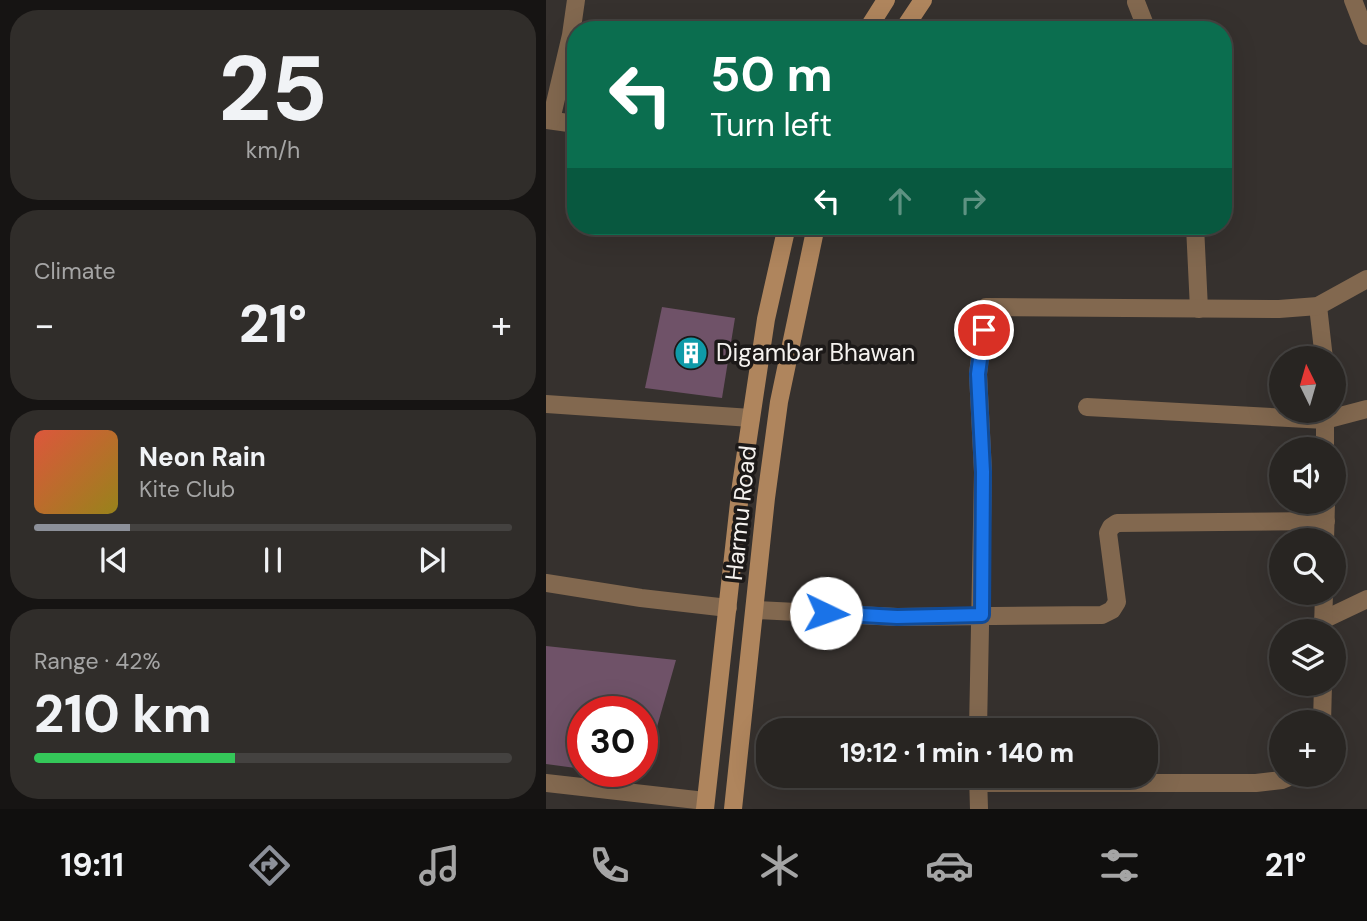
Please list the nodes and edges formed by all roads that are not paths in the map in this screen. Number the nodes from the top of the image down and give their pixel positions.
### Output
1 (576, 0) edge
2 (886, 0) edge
3 (923, 0) edge
4 (1353, 0) edge
5 (1136, 2) dead end
6 (573, 21) edge
7 (873, 21) edge
8 (909, 21) edge
9 (1143, 21) edge
10 (1367, 36) edge
11 (567, 50) edge
12 (549, 120) edge
13 (567, 123) edge
14 (785, 235) edge
15 (814, 235) edge
16 (1195, 235) edge
17 (1367, 279) edge
18 (1318, 306) junction
19 (1199, 309) junction
20 (1323, 346) edge
21 (546, 404) edge
22 (1087, 407) dead end
23 (1367, 409) edge
24 (1346, 412) edge
25 (1269, 414) edge
26 (751, 418) junction
27 (1326, 514) edge
28 (1326, 521) junction
29 (1326, 528) edge
30 (546, 583) edge
31 (1367, 599) edge
32 (728, 608) junction
33 (755, 610) junction
34 (982, 615) junction
35 (1334, 619) edge
36 (978, 718) edge
37 (1158, 782) edge
38 (1269, 782) edge
39 (546, 783) edge
40 (978, 788) edge
41 (705, 805) edge
42 (733, 809) edge
43 (979, 809) edge

1 - 6 street
2 - 7 main road
3 - 8 main road
4 - 10 street
5 - 9 street
11 - 12 street
12 - 13 street
14 - 26 main road, Harmu Road
15 - 33 main road, Harmu Road
16 - 19 street
17 - 18 street
18 - 19 street
18 - 20 street
19 - 34 street
21 - 26 street
22 - 25 street
23 - 24 street
26 - 32 main road, Harmu Road
27 - 28 street
28 - 29 street
28 - 34 street
30 - 32 street
31 - 35 street
32 - 41 main road, Harmu Road
33 - 34 street
33 - 42 main road, Harmu Road
34 - 36 street
37 - 38 street
39 - 41 street
40 - 43 street

